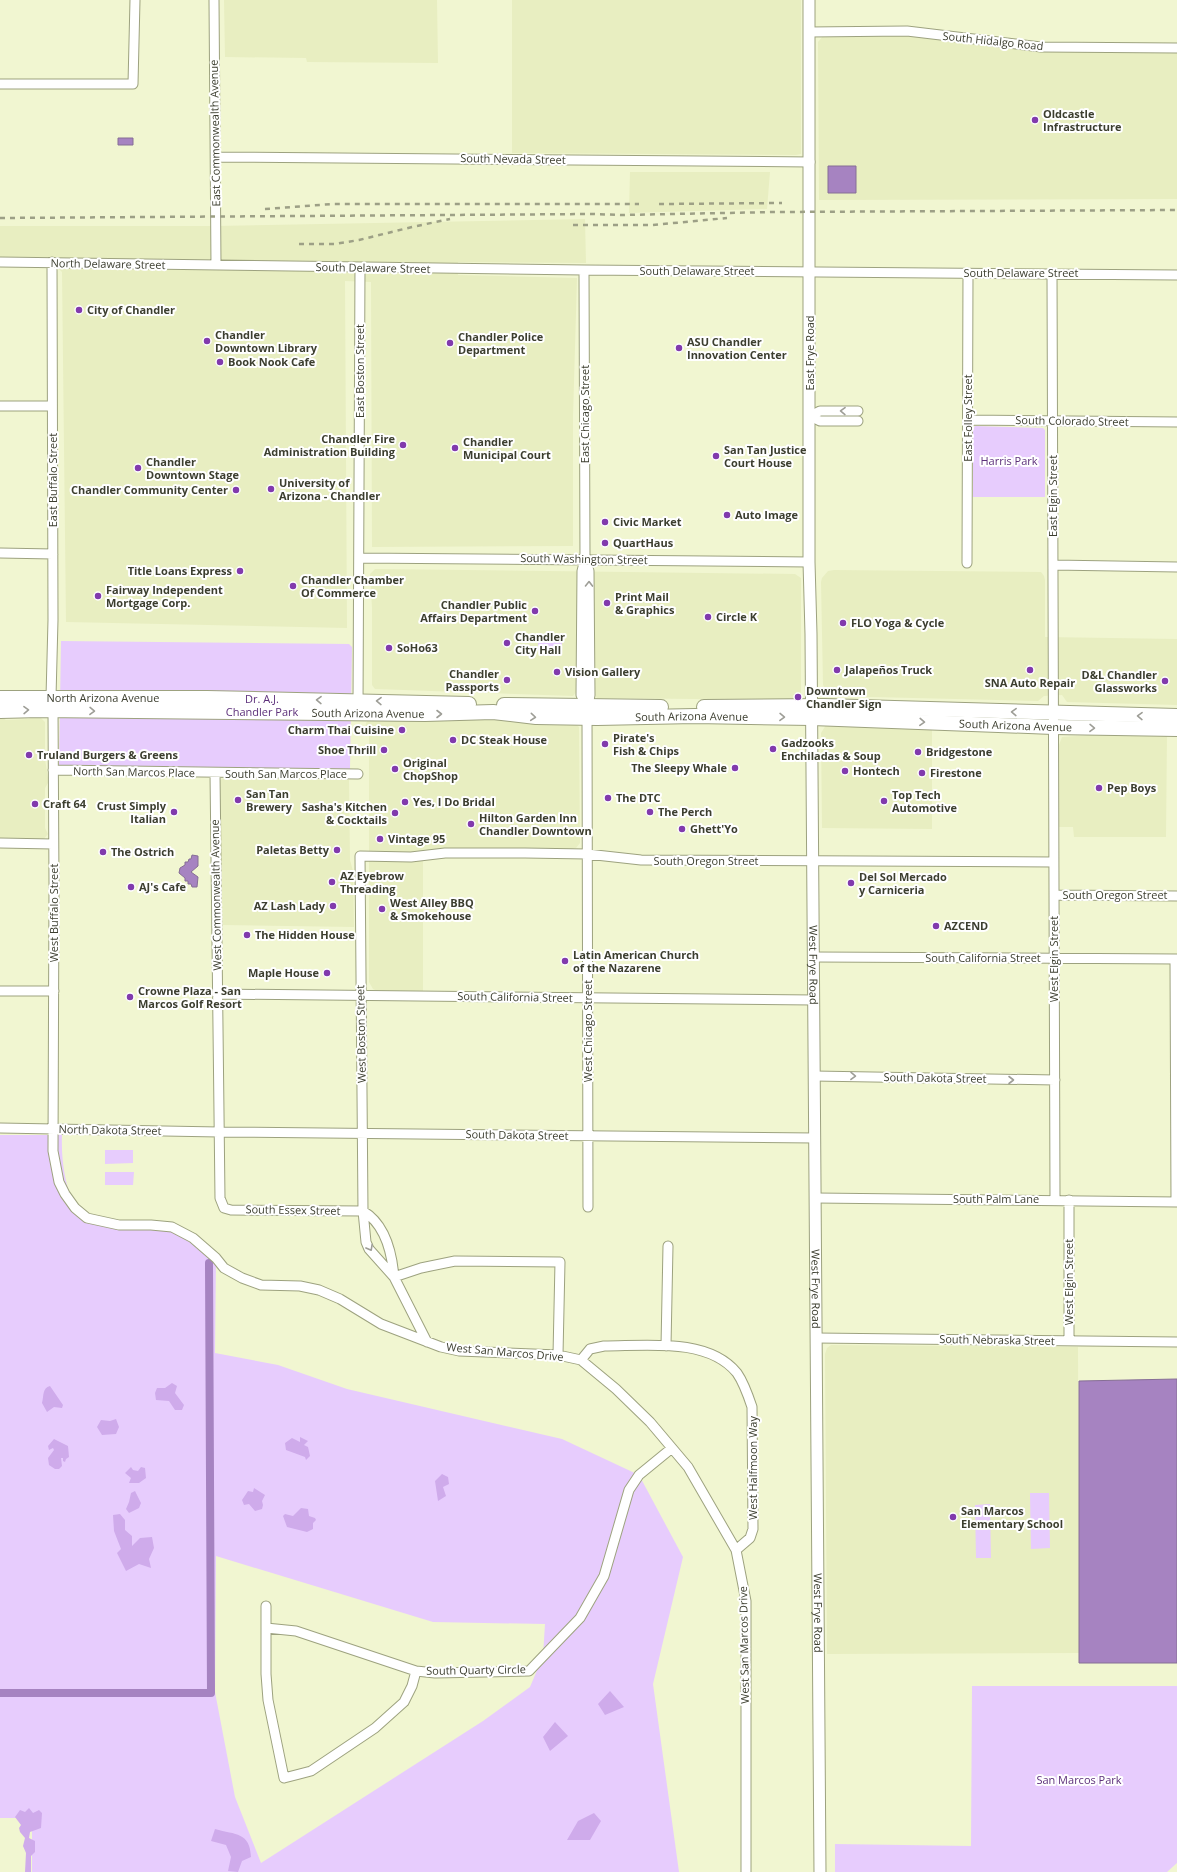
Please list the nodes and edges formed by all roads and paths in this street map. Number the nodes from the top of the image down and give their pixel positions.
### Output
1 (134, 0) edge
2 (214, 0) edge
3 (809, 0) edge
4 (809, 32) junction
5 (1177, 48) edge
6 (0, 84) edge
7 (216, 156) junction
8 (810, 162) junction
9 (0, 262) edge
10 (52, 262) junction
11 (216, 265) junction
12 (360, 267) junction
13 (584, 270) junction
14 (810, 272) junction
15 (1052, 273) junction
16 (968, 274) junction
17 (1177, 275) edge
18 (0, 406) edge
19 (52, 406) junction
20 (858, 411) dead end
21 (810, 416) junction
22 (968, 420) junction
23 (1053, 420) junction
24 (858, 421) dead end
25 (1177, 422) edge
26 (0, 553) edge
27 (53, 554) junction
28 (360, 558) junction
29 (585, 559) junction
30 (809, 562) junction
31 (967, 563) dead end
32 (1053, 565) junction
33 (1177, 567) edge
34 (0, 698) edge
35 (52, 703) junction
36 (206, 705) joint
37 (358, 707) junction
38 (0, 711) edge
39 (587, 712) junction
40 (812, 712) junction
41 (1177, 716) edge
42 (1053, 720) junction
43 (1177, 730) edge
44 (53, 770) junction
45 (215, 773) junction
46 (358, 774) dead end
47 (0, 844) edge
48 (53, 844) junction
49 (587, 854) junction
50 (360, 856) joint
51 (812, 861) junction
52 (1053, 862) junction
53 (1054, 895) junction
54 (1177, 896) edge
55 (814, 957) junction
56 (1054, 958) junction
57 (1176, 959) edge
58 (0, 991) edge
59 (54, 991) junction
60 (217, 994) junction
61 (361, 996) junction
62 (588, 998) junction
63 (814, 1000) junction
64 (814, 1076) junction
65 (1055, 1080) junction
66 (0, 1128) edge
67 (54, 1129) junction
68 (219, 1132) junction
69 (362, 1133) junction
70 (588, 1135) junction
71 (815, 1138) junction
72 (816, 1198) junction
73 (1055, 1199) junction
74 (1069, 1200) junction
75 (1177, 1202) edge
76 (588, 1207) dead end
77 (224, 1208) joint
78 (363, 1211) junction
79 (668, 1246) dead end
80 (394, 1277) junction
81 (816, 1338) junction
82 (1069, 1341) junction
83 (427, 1342) junction
84 (1177, 1342) edge
85 (666, 1346) junction
86 (558, 1355) junction
87 (581, 1360) junction
88 (672, 1448) junction
89 (736, 1550) junction
90 (266, 1606) dead end
91 (266, 1628) junction
92 (416, 1671) junction
93 (746, 1872) edge
94 (820, 1872) edge

1 - 6 street
2 - 7 street, East Commonwealth Avenue
3 - 4 street, East Frye Road
4 - 5 street, South Hidalgo Road
4 - 8 street, East Frye Road
7 - 8 street, South Nevada Street
7 - 11 street, East Commonwealth Avenue
8 - 14 street, East Frye Road
9 - 10 street, North Delaware Street
10 - 11 street, North Delaware Street
10 - 19 street, East Buffalo Street
11 - 12 street, South Delaware Street
12 - 13 street, South Delaware Street
12 - 28 street, East Boston Street
13 - 14 street, South Delaware Street
13 - 29 street, East Chicago Street
14 - 16 street, South Delaware Street
14 - 21 street, East Frye Road
15 - 16 street, South Delaware Street
15 - 17 street, South Delaware Street
15 - 23 street, East Elgin Street
16 - 22 street, East Folley Street
18 - 19 street
19 - 27 street, East Buffalo Street
20 -> 21 street
21 - 24 street
21 - 30 street, East Frye Road
22 - 23 street, South Colorado Street
22 - 31 street, East Folley Street
23 - 25 street, South Colorado Street
23 - 32 street, East Elgin Street
26 - 27 street
27 - 35 street, East Buffalo Street
28 - 29 street, South Washington Street
28 - 37 street, East Boston Street
29 - 30 street, South Washington Street
29 - 39 street, East Chicago Street
30 - 40 street, East Frye Road
32 - 33 street
32 - 42 street, East Elgin Street
34 - 35 main road, North Arizona Avenue
35 - 36 main road, North Arizona Avenue
38 -> 35 main road, North Arizona Avenue
35 - 44 street, West Buffalo Street
36 - 37 main road, South Arizona Avenue
37 - 39 main road, South Arizona Avenue
39 - 40 main road, South Arizona Avenue
39 - 49 street, West Chicago Street
40 - 42 main road, South Arizona Avenue
40 - 51 street, West Frye Road
41 -> 42 main road, South Arizona Avenue
42 -> 43 main road, South Arizona Avenue
42 - 52 street, West Elgin Street
44 - 45 street, North San Marcos Place
44 - 48 street, West Buffalo Street
45 - 46 street, South San Marcos Place
45 - 60 street, West Commonwealth Avenue
47 - 48 street
48 - 59 street, West Buffalo Street
49 - 50 street, South Oregon Street
49 - 51 street, South Oregon Street
49 - 62 street, West Chicago Street
50 - 61 street, West Boston Street
51 - 52 street, South Oregon Street
51 - 55 street, West Frye Road
52 - 53 street, West Elgin Street
53 - 54 street, South Oregon Street
53 - 56 street, West Elgin Street
55 - 56 street, South California Street
55 - 63 street, West Frye Road
56 - 57 street, South California Street
56 - 65 street, West Elgin Street
57 - 75 street
58 - 59 street
59 - 67 street, West Buffalo Street
60 - 61 street, South California Street
60 - 68 street, West Commonwealth Avenue
61 - 62 street, South California Street
61 - 69 street, West Boston Street
62 - 63 street, South California Street
62 - 70 street, West Chicago Street
63 - 64 street, West Frye Road
64 -> 65 street, South Dakota Street
64 - 71 street, West Frye Road
65 - 73 street, West Elgin Street
66 - 67 street, North Dakota Street
67 - 68 street, North Dakota Street
67 - 83 street, West San Marcos Drive
68 - 69 street, South Dakota Street
68 - 77 street, West Commonwealth Avenue
69 - 70 street, South Dakota Street
69 - 78 street, West Boston Street
70 - 71 street, South Dakota Street
70 - 76 street, West Chicago Street
71 - 72 street, West Frye Road
72 - 73 street, South Palm Lane
72 - 81 street, West Frye Road
73 - 74 street, South Palm Lane
74 - 75 street, South Palm Lane
74 - 82 street, West Elgin Street
77 - 78 street, South Essex Street
78 - 80 street, West Boston Street
78 -> 80 street, West Boston Street
79 - 85 street
80 - 83 street, West Boston Street
80 - 86 street
81 - 82 street, South Nebraska Street
81 - 94 street, West Frye Road
82 - 84 street, South Nebraska Street
83 - 86 street, West San Marcos Drive
85 - 87 street, West Halfmoon Way
85 - 89 street, West Halfmoon Way
86 - 87 street, West San Marcos Drive
87 - 88 street, West San Marcos Drive
88 - 89 street, West San Marcos Drive
88 - 92 street, South Quarty Circle
89 - 93 street, West San Marcos Drive
90 - 91 street, South Quarty Circle
91 - 92 street, South Quarty Circle
91 - 92 street, South Quarty Circle

